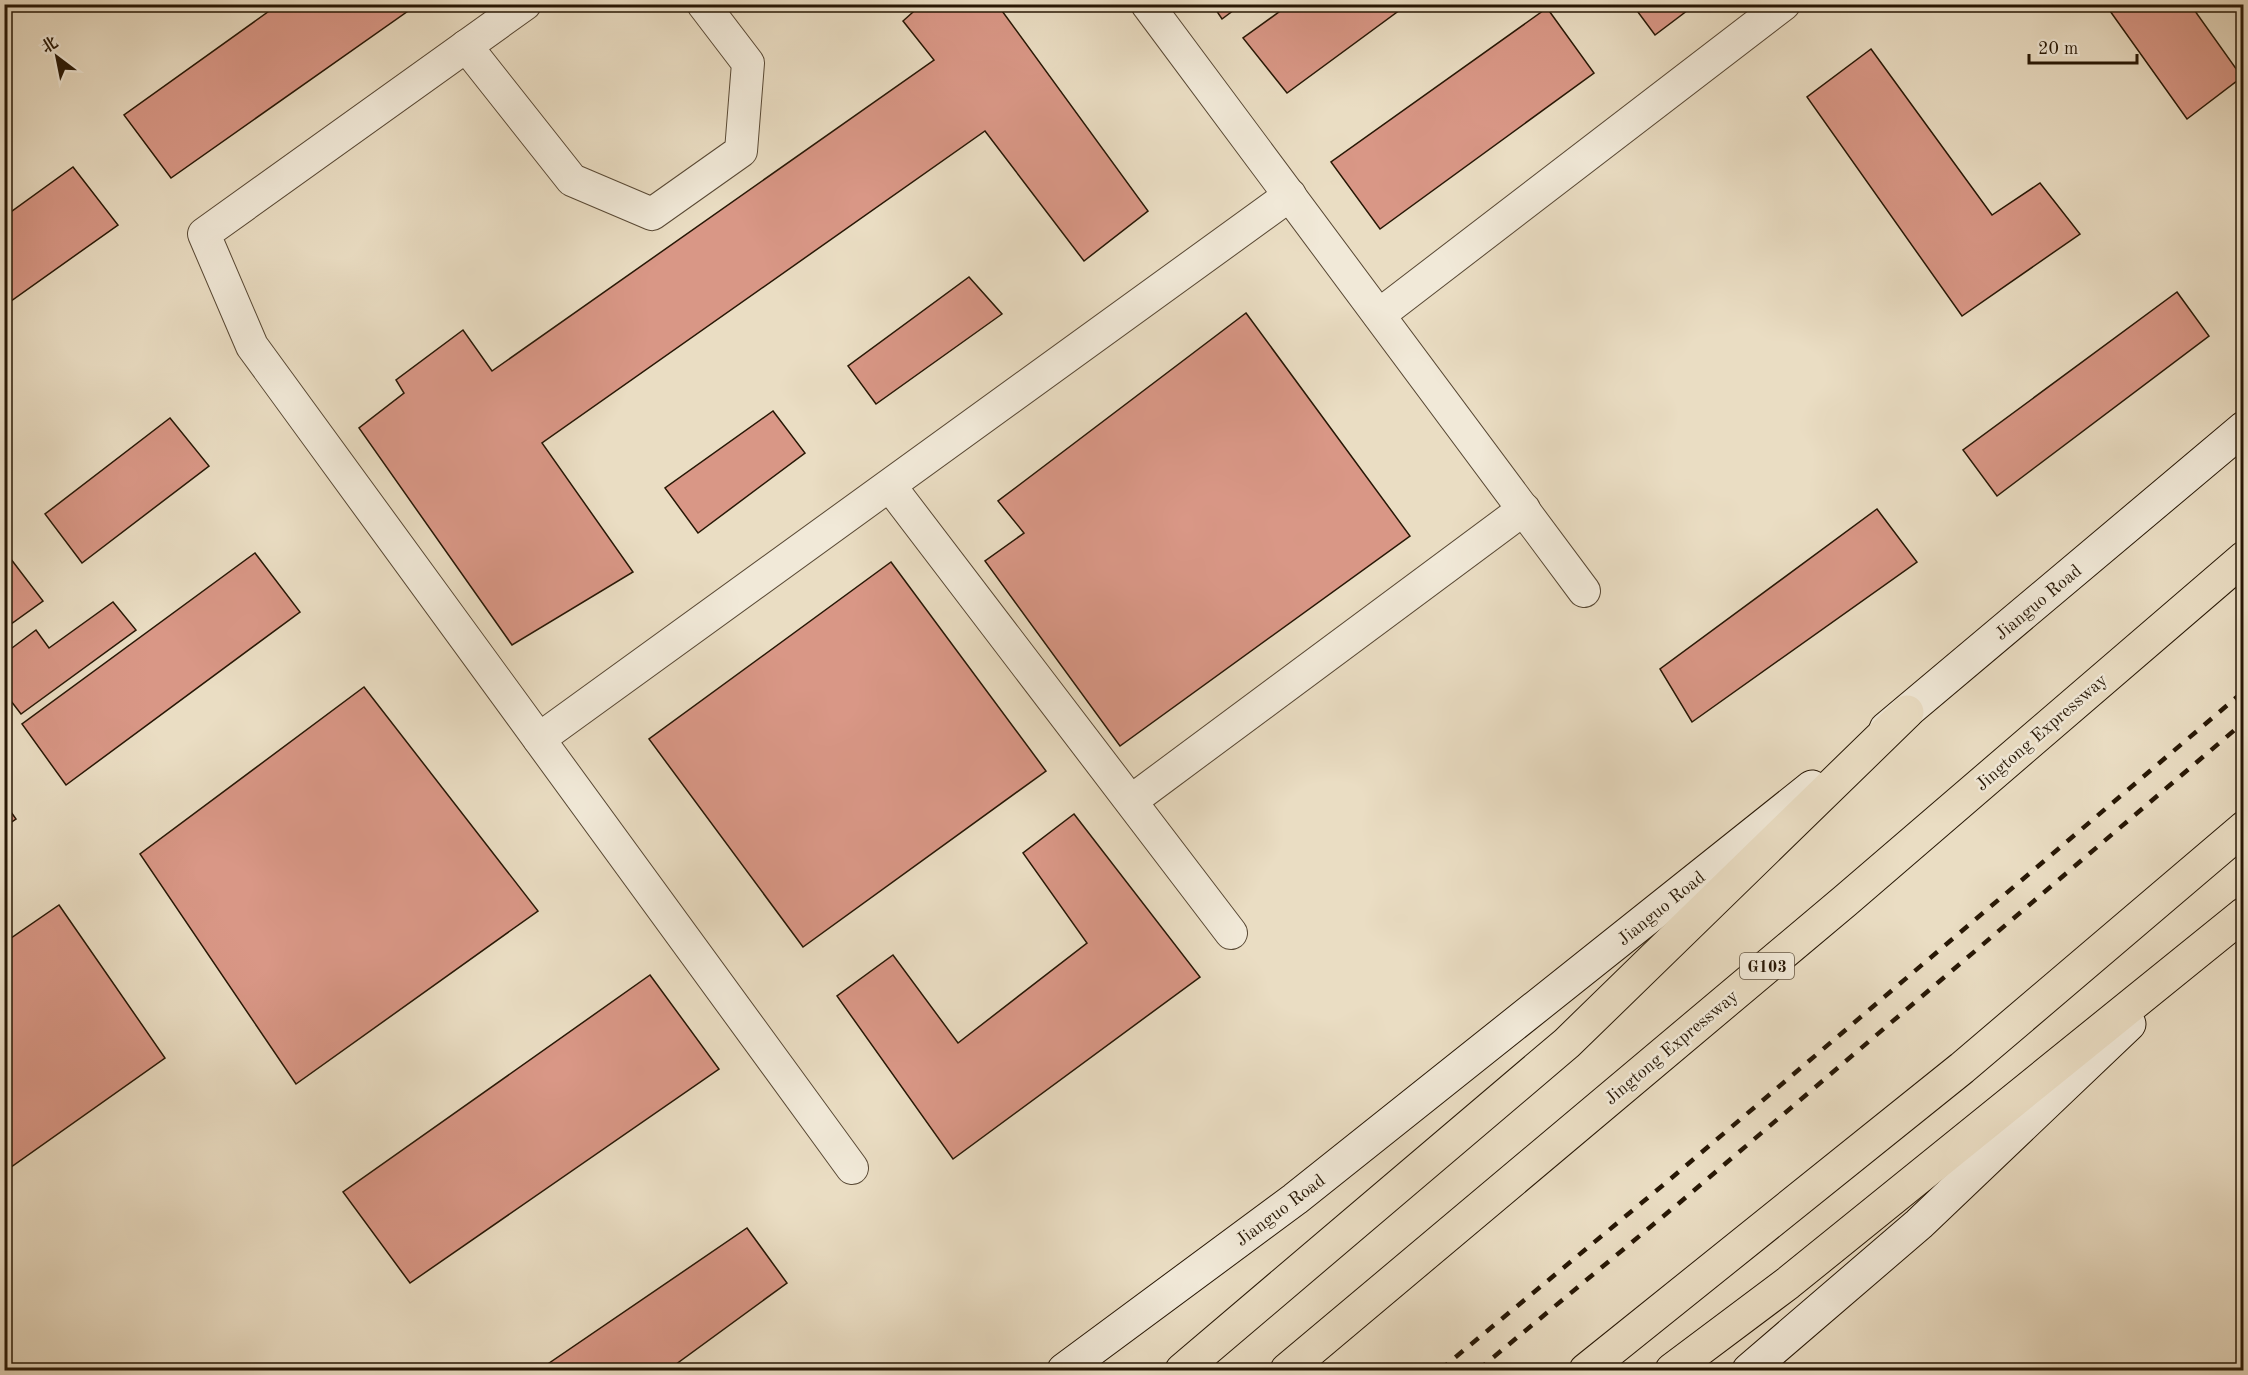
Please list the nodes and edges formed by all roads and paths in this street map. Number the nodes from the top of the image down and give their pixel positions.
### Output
1 (525, 4) edge
2 (703, 4) edge
3 (1148, 4) edge
4 (1784, 4) edge
5 (466, 46) junction
6 (1290, 195) junction
7 (1379, 315) junction
8 (2244, 428) edge
9 (890, 486) junction
10 (1524, 509) junction
11 (2244, 558) edge
12 (1584, 591) dead end
13 (1907, 712) junction
14 (539, 739) junction
15 (1131, 801) junction
16 (2244, 828) edge
17 (2244, 914) edge
18 (1231, 933) dead end
19 (852, 1168) dead end
20 (1064, 1371) edge
21 (1182, 1371) edge
22 (1287, 1371) edge
23 (1586, 1371) edge
24 (1672, 1371) edge
25 (1749, 1371) edge

1 - 5 street
2 - 5 street
3 - 6 street
4 - 7 street
5 - 14 street
6 - 7 street
6 - 9 street
7 - 10 street
8 - 13 main road, Jianguo Road
9 - 14 street
9 - 15 street
10 - 12 street
10 - 15 street
11 - 22 highway, Jingtong Expressway / G103
13 - 20 main road, Jianguo Road
13 - 21 highway
14 - 19 street
15 - 18 street
16 - 23 highway
17 - 24 highway
17 - 25 main road

